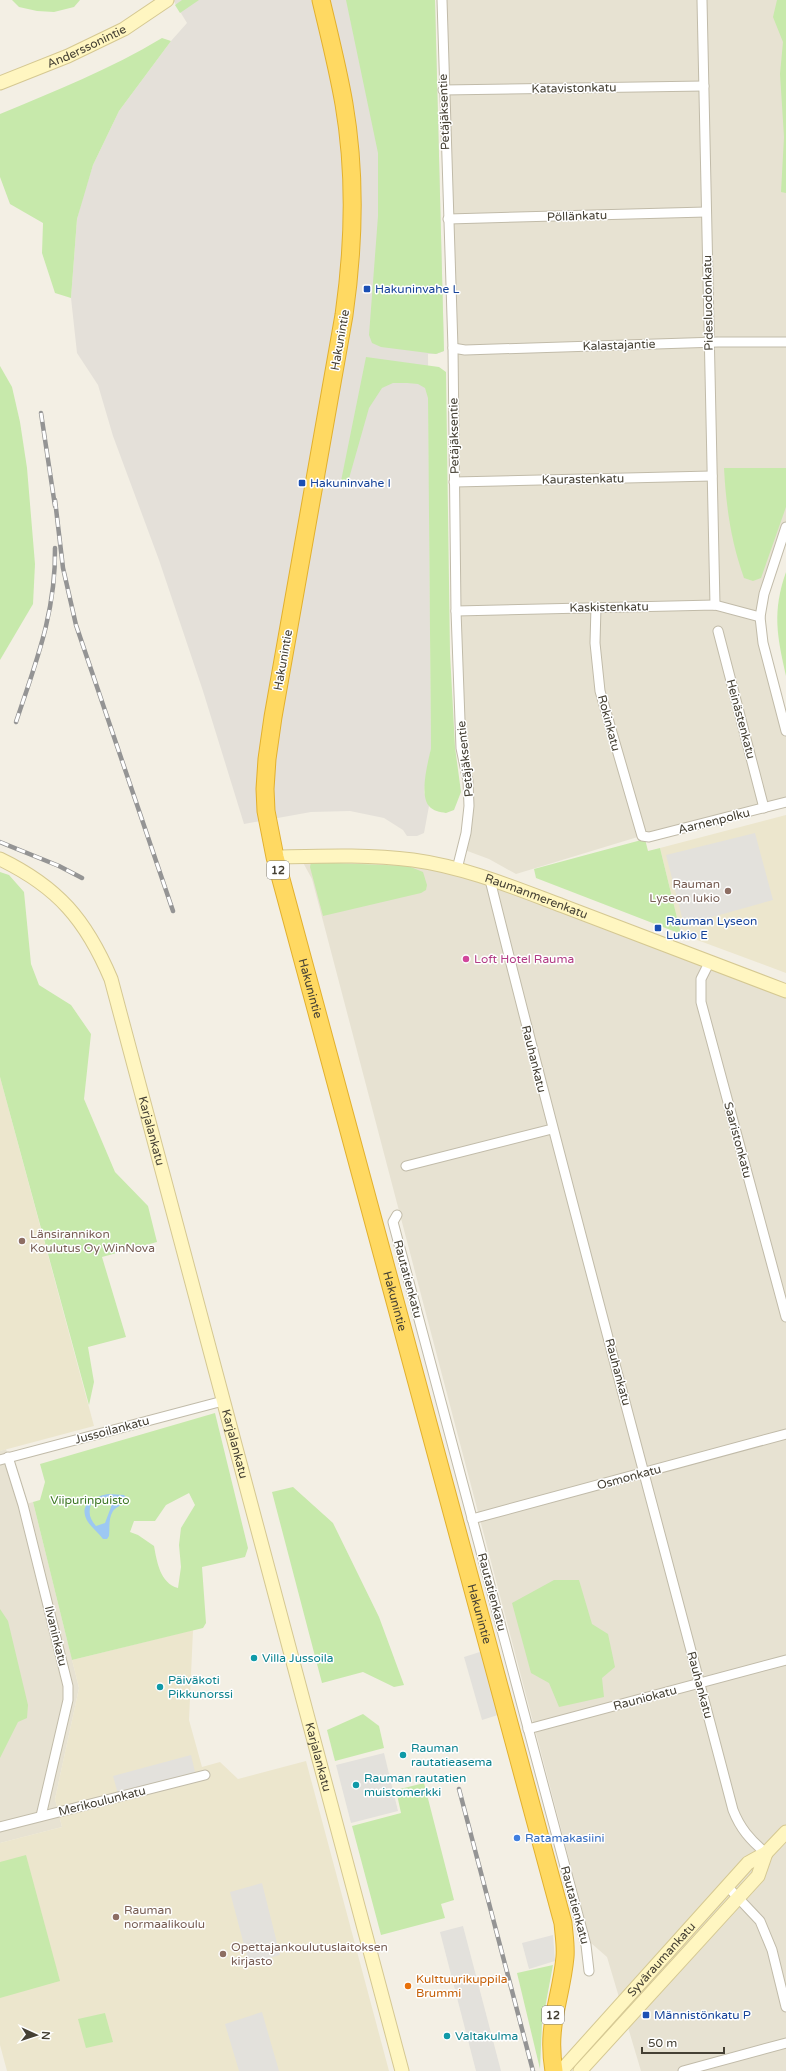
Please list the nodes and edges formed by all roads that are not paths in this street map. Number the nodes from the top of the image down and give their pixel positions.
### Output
1 (168, 0) edge
2 (321, 0) edge
3 (442, 0) edge
4 (702, 0) edge
5 (0, 83) edge
6 (704, 86) junction
7 (444, 90) junction
8 (706, 212) junction
9 (448, 219) junction
10 (708, 342) junction
11 (786, 342) edge
12 (453, 348) junction
13 (712, 476) junction
14 (454, 482) junction
15 (786, 527) edge
16 (715, 605) junction
17 (596, 607) junction
18 (456, 611) junction
19 (760, 617) junction
20 (718, 631) dead end
21 (786, 731) edge
22 (786, 802) edge
23 (764, 808) junction
24 (642, 836) joint
25 (275, 857) junction
26 (0, 859) edge
27 (457, 869) junction
28 (490, 880) junction
29 (710, 963) junction
30 (786, 991) edge
31 (552, 1129) junction
32 (406, 1166) dead end
33 (397, 1215) dead end
34 (786, 1317) edge
35 (223, 1401) junction
36 (786, 1434) edge
37 (4, 1458) edge
38 (644, 1473) junction
39 (472, 1519) junction
40 (786, 1660) edge
41 (700, 1683) junction
42 (528, 1729) junction
43 (205, 1775) dead end
44 (41, 1816) junction
45 (0, 1826) edge
46 (786, 1832) edge
47 (766, 1853) junction
48 (727, 1886) junction
49 (739, 1897) junction
50 (589, 1971) dead end
51 (786, 2007) edge
52 (786, 2043) edge
53 (565, 2070) edge
54 (402, 2071) edge
55 (683, 2071) edge

1 - 5 main road, Anderssonintie
2 - 25 highway, Hakunintie / 12
3 - 7 street, Petäjäksentie
4 - 6 street, Pidesluodonkatu
6 - 7 street, Katavistonkatu
6 - 8 street, Pidesluodonkatu
7 - 9 street, Petäjäksentie
8 - 9 street, Pöllänkatu
8 - 10 street, Pidesluodonkatu
9 - 12 street, Petäjäksentie
10 - 11 street, Kalastajantie
10 - 12 street, Kalastajantie
10 - 13 street, Pidesluodonkatu
12 - 14 street, Petäjäksentie
13 - 14 street, Kaurastenkatu
13 - 16 street, Pidesluodonkatu
14 - 18 street, Petäjäksentie
15 - 19 street
16 - 17 street, Kaskistenkatu
16 - 19 street, Kaskistenkatu
17 - 18 street, Kaskistenkatu
17 - 24 street, Rokinkatu
18 - 27 street, Petäjäksentie
19 - 21 street
20 - 23 street, Heinästenkatu
22 - 23 street, Aarnenpolku
23 - 24 street, Aarnenpolku
25 - 27 main road, Raumanmerenkatu
25 - 53 highway, Hakunintie / 12
26 - 35 main road, Karjalankatu
27 - 28 main road, Raumanmerenkatu
28 - 29 main road, Raumanmerenkatu
28 - 31 street, Rauhankatu
29 - 30 main road, Raumanmerenkatu
29 - 34 street, Saaristonkatu
31 - 32 street
31 - 38 street, Rauhankatu
33 - 39 street, Rautatienkatu
35 - 37 street, Jussoilankatu
35 - 54 main road, Karjalankatu
36 - 38 street, Osmonkatu
37 - 44 street, Ilvaninkatu
38 - 39 street, Osmonkatu
38 - 41 street, Rauhankatu
39 - 42 street, Rautatienkatu
40 - 41 street, Rauniokatu
41 - 42 street, Rauniokatu
41 - 47 street, Rauhankatu
42 - 50 street, Rautatienkatu
43 - 44 street, Merikoulunkatu
44 - 45 street, Merikoulunkatu
46 - 47 main road, Syväraumankatu
47 - 48 main road, Syväraumankatu
47 - 49 main road, Syväraumankatu
48 - 49 street
48 - 53 main road, Syväraumankatu
49 - 51 street
49 - 53 main road, Syväraumankatu
52 - 55 street

